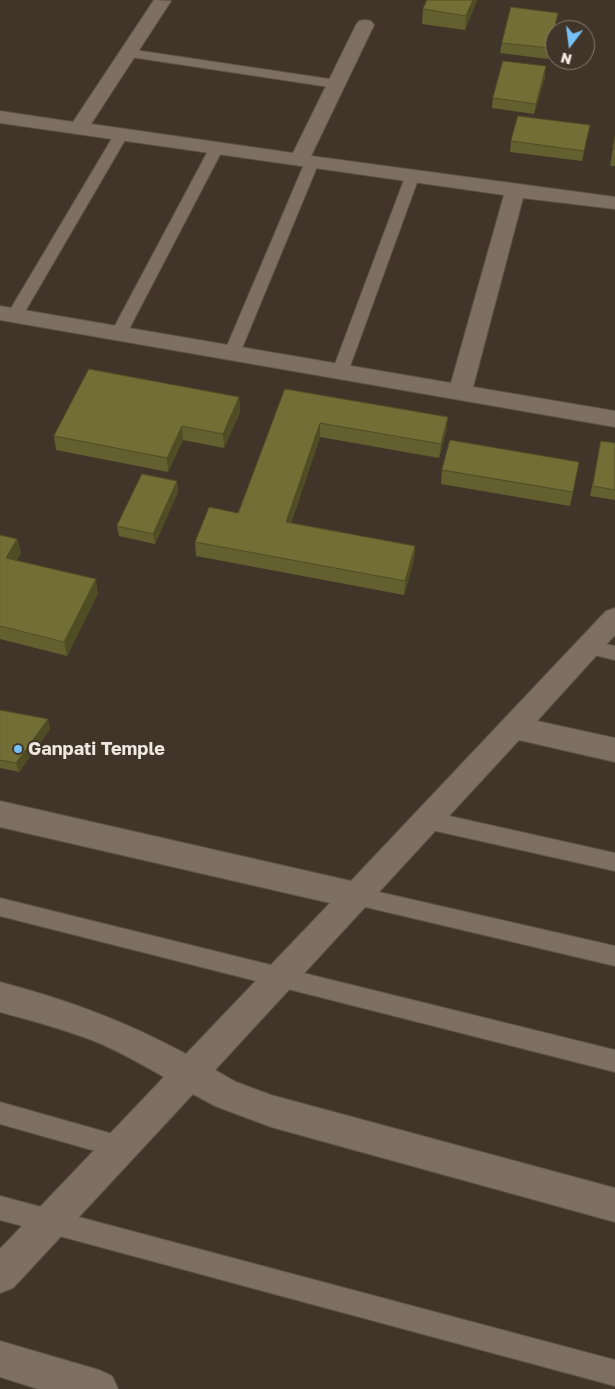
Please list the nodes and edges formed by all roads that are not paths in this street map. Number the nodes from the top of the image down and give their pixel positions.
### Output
1 (162, 1) edge
2 (365, 25) dead end
3 (128, 53) junction
4 (336, 84) junction
5 (0, 117) edge
6 (78, 129) junction
7 (122, 135) junction
8 (216, 149) junction
9 (306, 162) junction
10 (412, 177) junction
11 (515, 191) junction
12 (615, 203) edge
13 (8, 314) edge
14 (119, 333) junction
15 (232, 353) junction
16 (340, 372) junction
17 (460, 392) junction
18 (615, 419) edge
19 (615, 618) edge
20 (601, 650) edge
21 (513, 727) junction
22 (615, 750) edge
23 (0, 814) edge
24 (427, 820) junction
25 (615, 862) edge
26 (357, 896) junction
27 (0, 907) edge
28 (615, 956) edge
29 (280, 978) junction
30 (0, 997) edge
31 (615, 1061) edge
32 (188, 1075) junction
33 (0, 1114) edge
34 (120, 1147) junction
35 (615, 1205) edge
36 (0, 1208) edge
37 (49, 1222) junction
38 (0, 1275) edge
39 (0, 1359) edge
40 (615, 1373) edge
41 (99, 1389) edge

1 - 3 street
2 - 4 street
3 - 4 lane
3 - 6 street
4 - 9 street
5 - 6 street
6 - 7 street
7 - 8 street
7 - 13 lane
8 - 9 street
8 - 14 lane
9 - 10 street
9 - 15 lane
10 - 11 street
10 - 16 lane
11 - 12 street
11 - 17 street
13 - 14 street
14 - 15 street
15 - 16 street
16 - 17 street
17 - 18 street
19 - 20 street
20 - 21 street
21 - 22 street
21 - 24 street
23 - 26 street
24 - 25 lane
24 - 26 street
26 - 28 lane
26 - 29 street
27 - 29 lane
29 - 31 lane
29 - 32 street
30 - 32 street
32 - 34 street
32 - 35 street
33 - 34 lane
34 - 37 street
36 - 37 lane
37 - 38 street
37 - 40 lane
39 - 41 street

